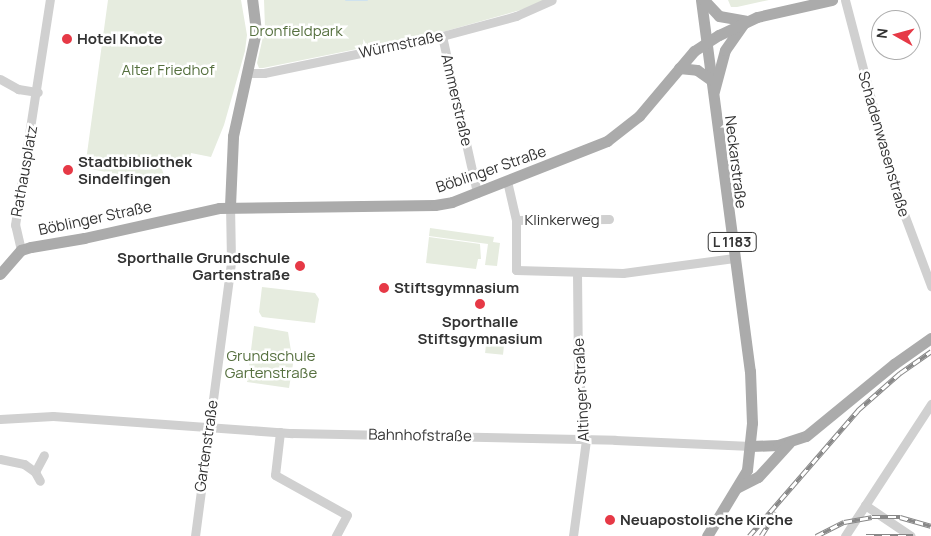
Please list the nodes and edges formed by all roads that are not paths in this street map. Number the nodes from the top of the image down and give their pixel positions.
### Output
1 (50, 0) edge
2 (252, 0) edge
3 (552, 0) edge
4 (703, 0) edge
5 (832, 0) edge
6 (845, 0) edge
7 (746, 21) junction
8 (442, 36) junction
9 (706, 42) junction
10 (680, 68) junction
11 (247, 73) junction
12 (0, 79) edge
13 (710, 79) junction
14 (38, 92) junction
15 (712, 97) junction
16 (507, 181) junction
17 (478, 193) junction
18 (230, 206) junction
19 (609, 219) dead end
20 (516, 220) junction
21 (21, 250) junction
22 (734, 258) junction
23 (0, 274) edge
24 (577, 274) junction
25 (931, 286) edge
26 (931, 338) edge
27 (931, 404) edge
28 (0, 419) edge
29 (208, 428) junction
30 (280, 432) junction
31 (586, 440) junction
32 (790, 442) junction
33 (751, 446) junction
34 (44, 456) dead end
35 (0, 459) edge
36 (35, 472) junction
37 (40, 481) dead end
38 (738, 487) junction
39 (865, 505) junction
40 (198, 535) edge
41 (336, 536) edge
42 (573, 536) edge
43 (707, 536) edge
44 (845, 536) edge
45 (911, 536) edge

1 - 14 street, Rathausplatz
2 - 11 main road
3 - 8 street, Würmstraße
4 - 7 main road
4 - 9 main road, Neckarstraße / L 1183
5 - 7 main road, Böblinger Straße
6 - 25 street, Schadenwasenstraße
7 - 9 main road, Böblinger Straße
7 - 15 main road
8 - 11 street, Würmstraße
8 - 17 street, Ammerstraße
9 - 10 main road, Böblinger Straße
9 - 13 main road, Neckarstraße / L 1183
10 - 13 main road
10 - 16 main road, Böblinger Straße
11 - 18 main road
12 - 14 street
13 - 15 main road, Neckarstraße / L 1183
14 - 21 street, Rathausplatz
15 - 22 main road, Neckarstraße / L 1183
16 - 17 main road, Böblinger Straße
16 - 20 street
17 - 18 main road, Böblinger Straße
18 - 21 main road, Böblinger Straße
18 - 29 street, Gartenstraße
19 - 20 street, Klinkerweg
20 - 24 street
21 - 23 main road
22 - 24 street
22 - 33 main road, Neckarstraße / L 1183
24 - 31 street, Altinger Straße
26 - 32 main road
27 - 39 street
28 - 29 street, Bahnhofstraße
29 - 30 street, Bahnhofstraße
29 - 40 street, Gartenstraße
30 - 31 street, Bahnhofstraße
30 - 41 street
31 - 33 street, Bahnhofstraße
31 - 42 street, Altinger Straße
32 - 33 main road
32 - 38 main road
33 - 38 main road, L 1183
34 - 36 street
35 - 36 street
36 - 37 street
38 - 43 main road, L 1183
39 - 44 street
39 - 45 street

